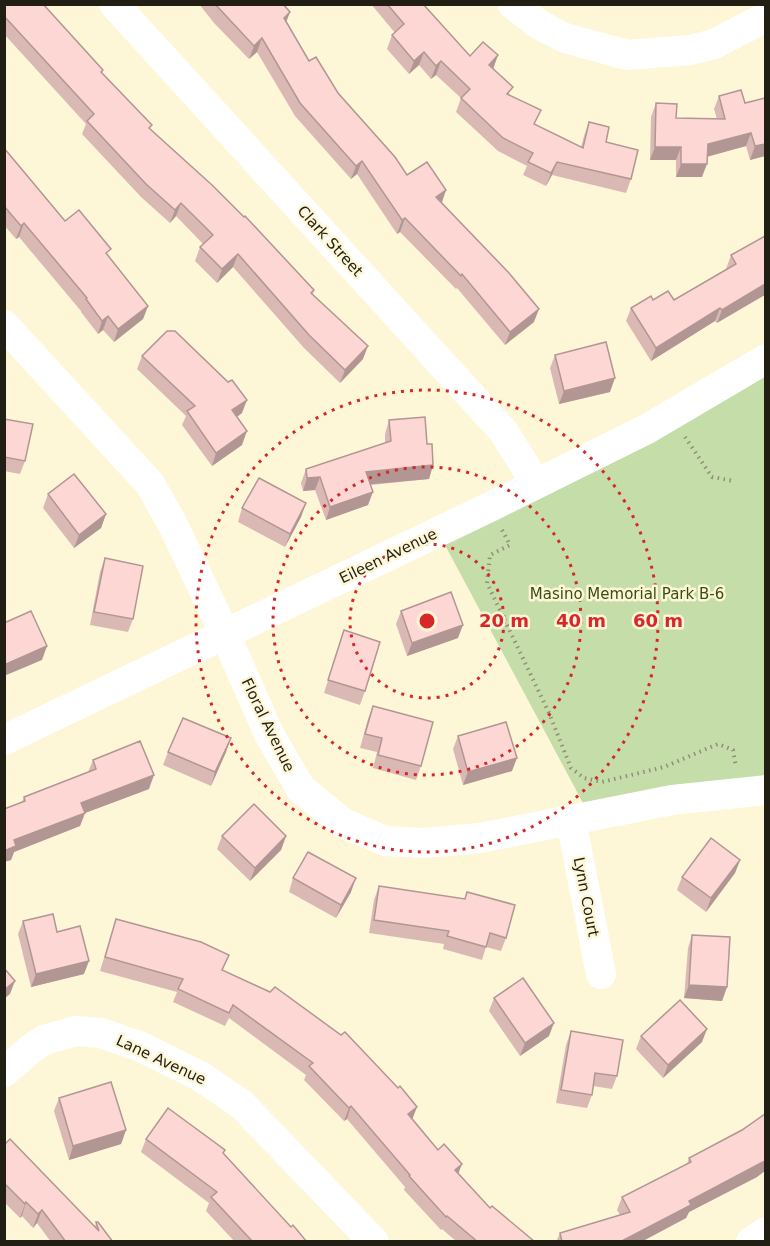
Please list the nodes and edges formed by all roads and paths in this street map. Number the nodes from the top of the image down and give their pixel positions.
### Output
1 (114, 4) edge
2 (513, 4) edge
3 (765, 17) edge
4 (5, 326) edge
5 (765, 359) edge
6 (672, 414) junction
7 (734, 481) dead end
8 (534, 485) junction
9 (492, 506) junction
10 (225, 634) junction
11 (4, 740) edge
12 (752, 790) edge
13 (571, 820) junction
14 (601, 974) dead end
15 (4, 1072) edge
16 (765, 1232) edge
17 (374, 1242) edge
18 (751, 1242) edge

1 - 8 street, Clark Street
2 - 3 street
4 - 10 street, Floral Avenue
5 - 6 street, Eileen Avenue
6 - 7 path
6 - 8 street, Eileen Avenue
8 - 9 street, Eileen Avenue
9 - 10 street, Eileen Avenue
9 - 12 path
10 - 11 street, Eileen Avenue
10 - 13 street, Floral Avenue
12 - 13 street, Floral Avenue
13 - 14 street, Lynn Court
15 - 17 street, Lane Avenue
16 - 18 street

